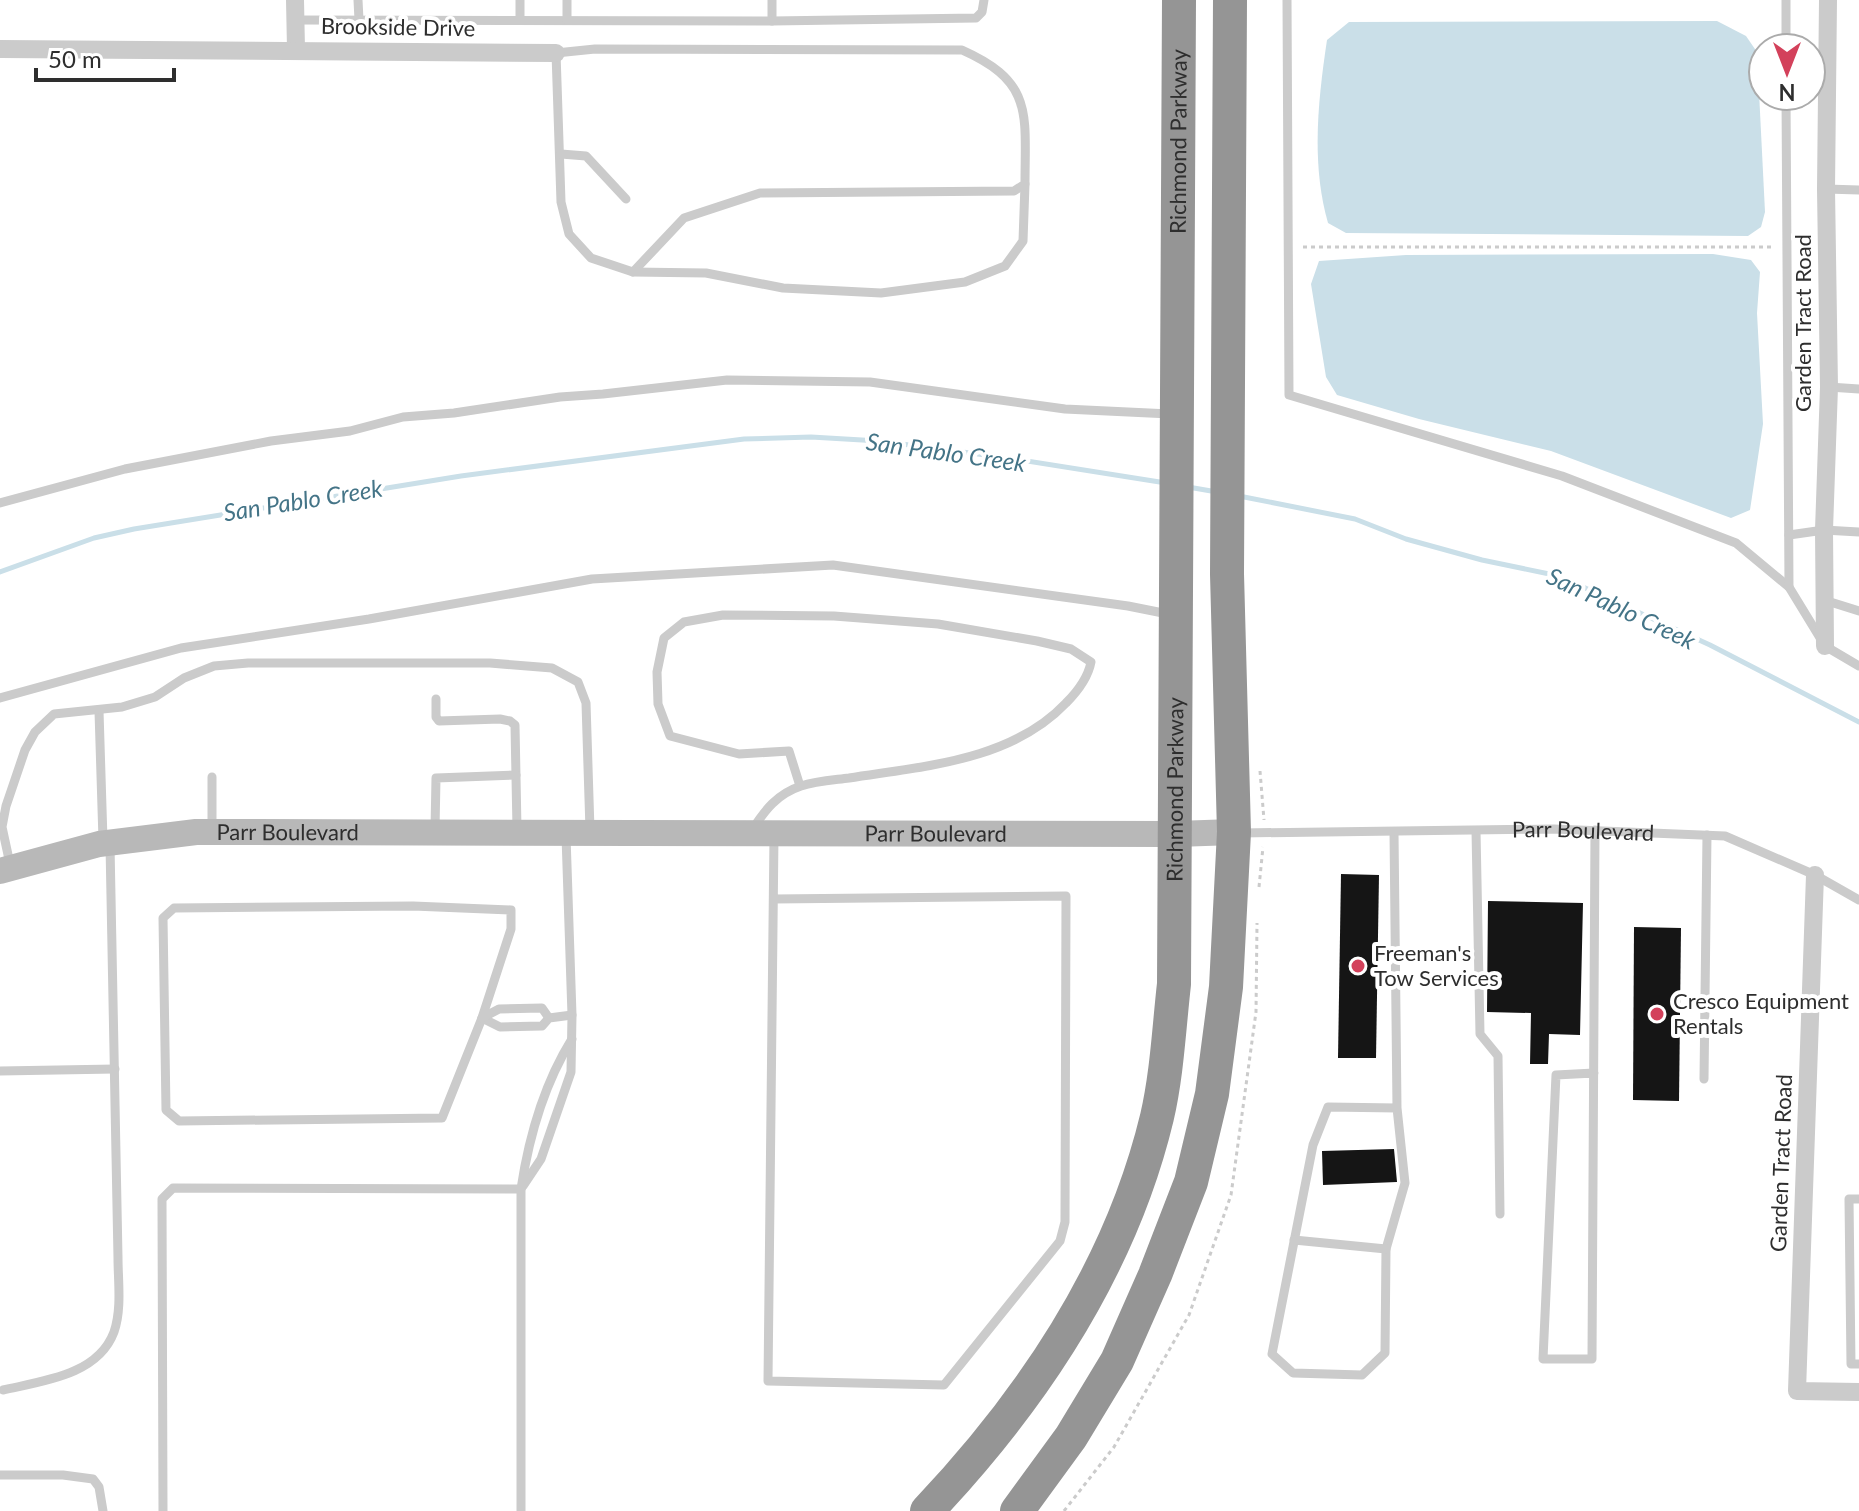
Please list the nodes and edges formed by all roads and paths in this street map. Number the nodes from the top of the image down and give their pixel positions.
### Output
1 (295, 0) edge
2 (358, 0) edge
3 (520, 0) edge
4 (567, 0) edge
5 (772, 0) edge
6 (984, 0) edge
7 (1179, 0) edge
8 (1230, 0) edge
9 (1287, 0) edge
10 (1786, 0) edge
11 (1828, 0) edge
12 (295, 20) junction
13 (359, 20) junction
14 (520, 20) junction
15 (567, 20) junction
16 (772, 21) junction
17 (1786, 32) edge
18 (0, 49) edge
19 (296, 49) junction
20 (556, 53) junction
21 (1786, 112) edge
22 (561, 154) junction
23 (1025, 184) junction
24 (1826, 189) junction
25 (1859, 190) edge
26 (626, 199) dead end
27 (1289, 247) junction
28 (1787, 247) junction
29 (633, 272) junction
30 (1829, 387) junction
31 (1859, 389) edge
32 (1178, 414) junction
33 (0, 503) edge
34 (1824, 530) junction
35 (1859, 532) edge
36 (1789, 535) junction
37 (1789, 587) junction
38 (1824, 600) junction
39 (1859, 611) edge
40 (1177, 616) junction
41 (1825, 646) junction
42 (1859, 666) edge
43 (0, 698) edge
44 (436, 699) dead end
45 (99, 711) junction
46 (516, 775) junction
47 (212, 777) dead end
48 (800, 786) junction
49 (1595, 830) junction
50 (1476, 831) junction
51 (212, 832) junction
52 (435, 832) junction
53 (1234, 832) junction
54 (1394, 832) junction
55 (517, 833) junction
56 (578, 833) junction
57 (762, 833) junction
58 (1176, 834) junction
59 (1707, 835) junction
60 (106, 843) junction
61 (5, 869) edge
62 (1815, 875) junction
63 (774, 899) junction
64 (1859, 900) edge
65 (572, 1015) junction
66 (482, 1018) junction
67 (549, 1018) junction
68 (572, 1039) junction
69 (115, 1069) junction
70 (0, 1071) edge
71 (1594, 1073) junction
72 (1704, 1079) dead end
73 (1397, 1108) junction
74 (521, 1189) junction
75 (1859, 1199) edge
76 (1500, 1214) dead end
77 (1294, 1240) junction
78 (1386, 1249) junction
79 (1855, 1302) edge
80 (1859, 1364) edge
81 (3, 1390) dead end
82 (1859, 1392) edge
83 (0, 1475) edge
84 (103, 1511) edge
85 (163, 1511) edge
86 (521, 1511) edge
87 (927, 1511) edge
88 (1017, 1511) edge

1 - 12 street
2 - 13 lane
3 - 14 lane
4 - 15 lane
5 - 16 lane
6 - 16 lane
7 - 32 highway, Richmond Parkway
8 - 53 highway
9 - 27 lane
10 - 17 lane
11 - 24 street, Garden Tract Road
12 - 13 lane
12 - 19 street
13 - 14 lane
14 - 15 lane
15 - 16 lane
18 - 19 street, Brookside Drive
19 - 20 street, Brookside Drive
20 - 22 lane
20 - 23 lane
21 - 28 lane
22 - 26 lane
22 - 29 lane
23 - 29 lane
23 - 29 lane
24 - 25 lane
24 - 30 street, Garden Tract Road
27 - 28 path
27 - 37 lane
28 - 36 lane
30 - 31 lane
30 - 34 street, Garden Tract Road
32 - 33 lane
32 - 40 highway, Richmond Parkway
34 - 35 lane
34 - 36 lane
34 - 38 street, Garden Tract Road
36 - 37 lane
37 - 41 lane
38 - 39 lane
38 - 41 street, Garden Tract Road
40 - 43 lane
40 - 58 highway, Richmond Parkway
41 - 42 lane
44 - 46 lane
45 - 56 lane
45 - 60 lane
45 - 61 lane
46 - 52 lane
46 - 55 lane
47 - 51 lane
48 - 48 lane
48 - 57 lane
49 - 50 lane, Parr Boulevard
49 - 59 lane, Parr Boulevard
49 - 71 lane
50 - 54 lane, Parr Boulevard
50 - 76 lane
51 - 52 street, Parr Boulevard
51 - 60 street, Parr Boulevard
52 - 55 street, Parr Boulevard
53 - 54 lane, Parr Boulevard
53 - 58 street, Parr Boulevard
53 - 88 highway
54 - 73 lane
55 - 56 street, Parr Boulevard
56 - 57 street, Parr Boulevard
56 - 65 lane
57 - 58 street, Parr Boulevard
57 - 63 lane
58 - 87 highway, Richmond Parkway
59 - 62 lane, Parr Boulevard
59 - 72 lane
60 - 61 street, Parr Boulevard
60 - 69 lane
62 - 64 lane, Parr Boulevard
62 - 82 street, Garden Tract Road
63 - 63 lane
65 - 67 lane
65 - 68 lane
66 - 66 lane
66 - 67 lane
66 - 67 lane
68 - 74 lane
68 - 74 lane
69 - 70 lane
69 - 81 lane
71 - 71 lane
73 - 77 lane
73 - 78 lane
74 - 85 lane
74 - 86 lane
75 - 79 lane
77 - 78 lane
77 - 78 lane
79 - 80 lane
83 - 84 lane

